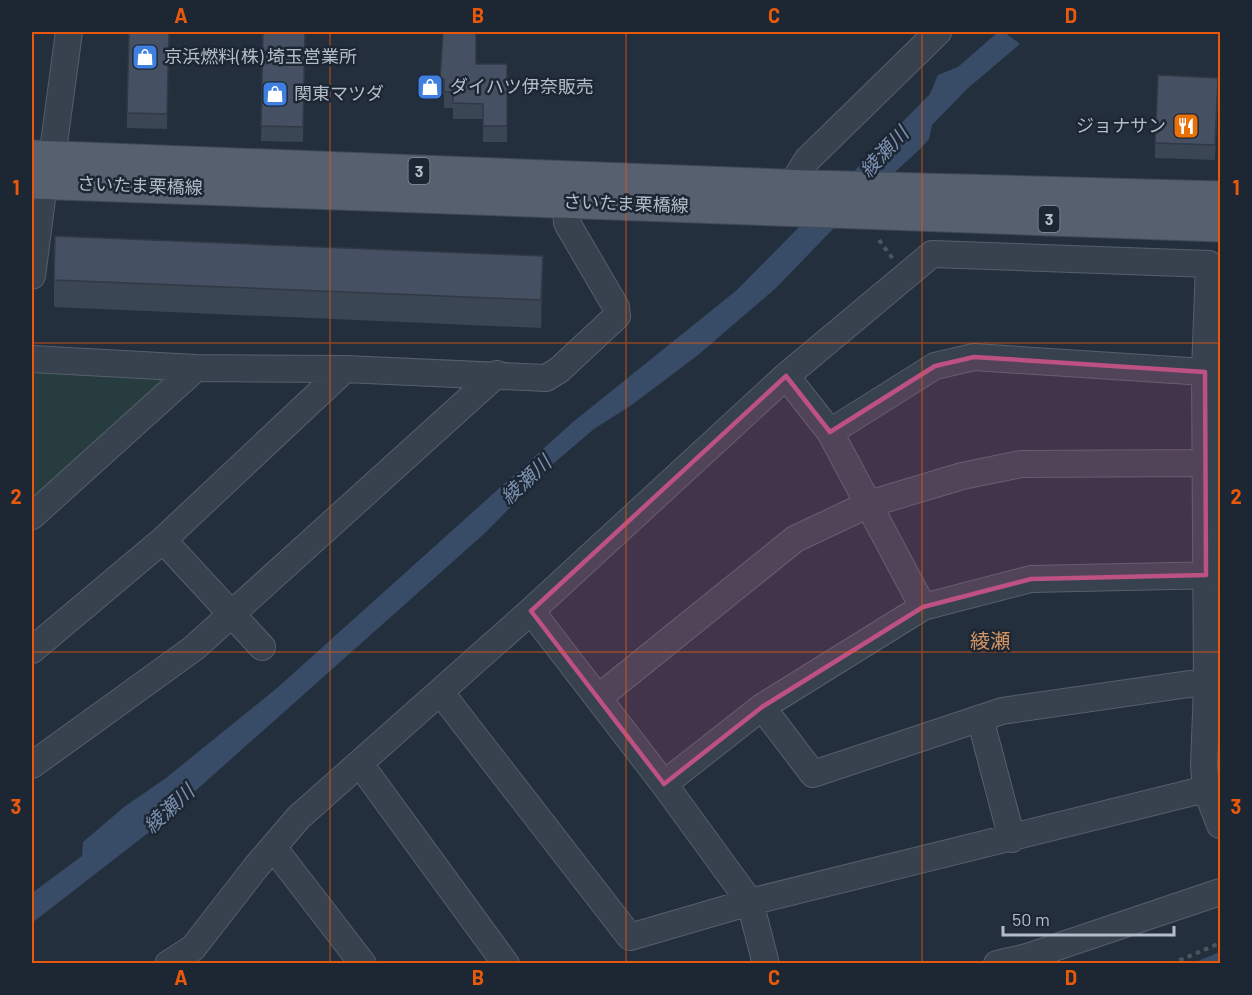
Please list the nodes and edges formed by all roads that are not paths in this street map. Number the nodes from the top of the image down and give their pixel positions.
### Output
1 (69, 32) edge
2 (929, 34) edge
3 (40, 170) edge
4 (795, 194) junction
5 (1221, 198) edge
6 (566, 203) junction
7 (1221, 225) edge
8 (32, 276) edge
9 (1214, 315) edge
10 (32, 359) edge
11 (196, 368) junction
12 (345, 369) junction
13 (1205, 372) junction
14 (497, 374) junction
15 (786, 376) junction
16 (830, 432) junction
17 (1205, 463) junction
18 (869, 504) junction
19 (32, 516) edge
20 (163, 540) junction
21 (1213, 575) edge
22 (923, 607) junction
23 (531, 611) junction
24 (231, 614) junction
25 (262, 647) dead end
26 (32, 650) edge
27 (1207, 685) junction
28 (441, 693) junction
29 (598, 698) junction
30 (762, 707) junction
31 (980, 718) junction
32 (360, 764) junction
33 (32, 765) edge
34 (664, 784) junction
35 (1206, 789) junction
36 (1221, 825) edge
37 (1012, 839) junction
38 (273, 847) junction
39 (1221, 892) edge
40 (750, 902) junction
41 (200, 956) edge
42 (168, 963) edge
43 (363, 963) edge
44 (506, 963) edge
45 (766, 963) edge
46 (998, 963) edge

1 - 3 street
2 - 4 street
3 - 4 main road, さいたま栗橋線 / 3
3 - 6 main road, さいたま栗橋線 / 3
3 - 8 street
4 - 5 main road, さいたま栗橋線 / 3
4 - 6 main road, さいたま栗橋線 / 3
4 - 7 main road, さいたま栗橋線 / 3
6 - 14 street
9 - 13 street
9 - 15 street
10 - 11 street
11 - 12 street
11 - 19 street
12 - 14 street
12 - 20 street
13 - 16 street
13 - 17 street
14 - 24 street
15 - 16 street
15 - 23 street
16 - 18 street
17 - 18 street
17 - 21 street
18 - 22 street
18 - 29 street
20 - 24 street
20 - 26 street
21 - 22 street
21 - 27 street
22 - 30 street
23 - 28 street
23 - 29 street
24 - 25 street
24 - 33 street
27 - 31 street
27 - 35 street
28 - 32 street
28 - 40 street
29 - 34 street
30 - 31 street
30 - 34 street
31 - 37 street
32 - 38 street
32 - 44 street
34 - 40 street
35 - 36 street
35 - 37 street
37 - 40 street
38 - 41 street
38 - 43 street
39 - 46 street
40 - 45 street
41 - 42 street

